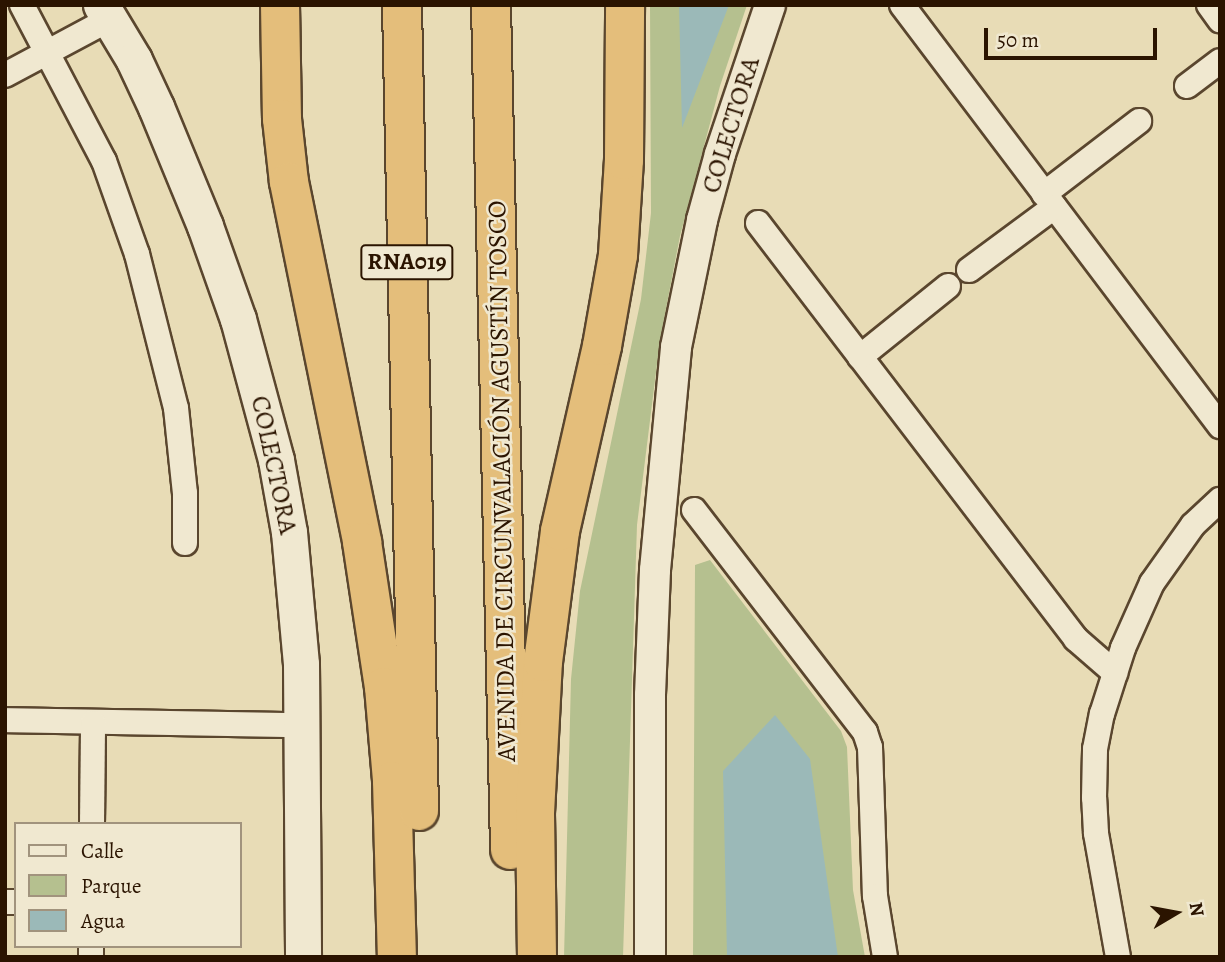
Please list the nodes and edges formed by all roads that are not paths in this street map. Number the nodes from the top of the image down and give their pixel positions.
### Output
1 (22, 5) edge
2 (281, 5) edge
3 (402, 5) edge
4 (491, 5) edge
5 (625, 5) edge
6 (770, 5) edge
7 (902, 5) edge
8 (1209, 5) edge
9 (105, 12) edge
10 (1220, 20) edge
11 (49, 51) junction
12 (1220, 61) edge
13 (5, 75) edge
14 (1187, 86) dead end
15 (1139, 121) dead end
16 (1049, 200) junction
17 (758, 223) dead end
18 (969, 270) dead end
19 (948, 286) dead end
20 (860, 357) junction
21 (1220, 426) edge
22 (1220, 500) edge
23 (694, 510) dead end
24 (185, 543) dead end
25 (1115, 673) junction
26 (5, 720) edge
27 (93, 723) junction
28 (302, 725) junction
29 (92, 822) edge
30 (303, 957) edge
31 (397, 957) edge
32 (422, 957) edge
33 (512, 957) edge
34 (537, 957) edge
35 (650, 957) edge
36 (885, 957) edge
37 (1118, 957) edge

1 - 11 street
2 - 31 highway
3 - 32 highway, RNA019
4 - 33 highway, AVENIDA DE CIRCUNVALACIÓN AGUSTÍN TOSCO
5 - 34 highway
6 - 35 street, COLECTORA
7 - 16 street
8 - 10 street
9 - 11 street
9 - 28 main road, COLECTORA
11 - 13 street
11 - 24 street
12 - 14 street
15 - 16 street
16 - 18 street
16 - 21 street
17 - 20 street
19 - 20 street
20 - 25 street
22 - 25 street
23 - 36 street
25 - 37 street
26 - 27 street
27 - 28 street
27 - 29 street
28 - 30 main road, COLECTORA

